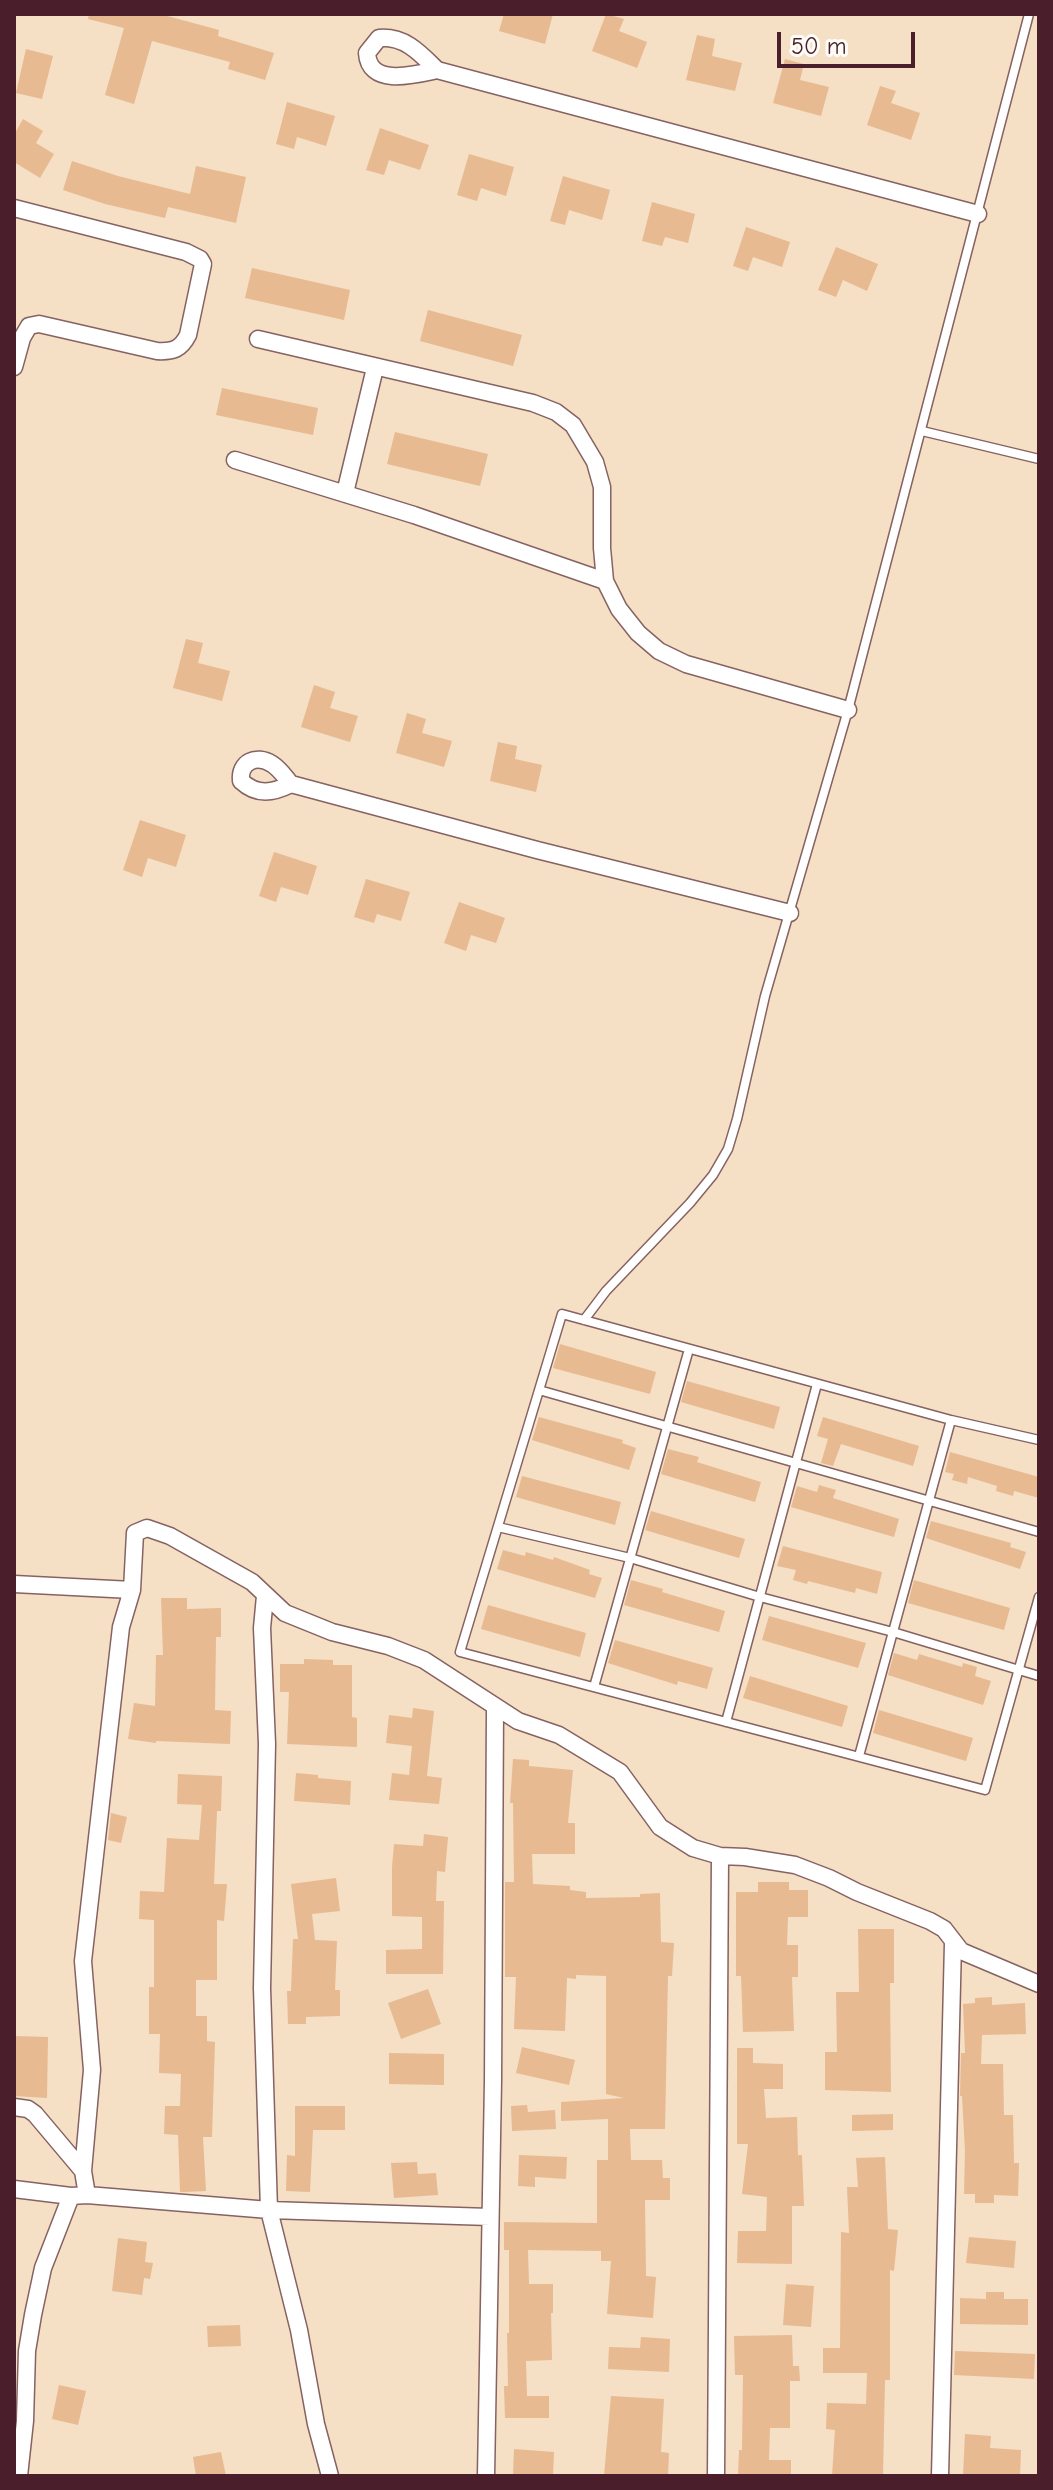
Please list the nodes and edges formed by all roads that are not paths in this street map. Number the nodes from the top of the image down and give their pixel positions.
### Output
1 (1029, 14) edge
2 (437, 70) dead end
3 (14, 208) edge
4 (978, 214) junction
5 (258, 339) dead end
6 (14, 367) edge
7 (375, 368) junction
8 (922, 431) junction
9 (1039, 459) edge
10 (235, 460) dead end
11 (345, 493) junction
12 (605, 581) junction
13 (848, 710) junction
14 (291, 784) dead end
15 (790, 913) junction
16 (584, 1320) junction
17 (689, 1349) junction
18 (817, 1384) junction
19 (539, 1390) junction
20 (951, 1420) junction
21 (667, 1427) junction
22 (1039, 1440) edge
23 (796, 1463) junction
24 (929, 1502) junction
25 (498, 1527) junction
26 (1039, 1532) edge
27 (630, 1558) junction
28 (14, 1584) edge
29 (132, 1590) junction
30 (265, 1596) junction
31 (760, 1597) junction
32 (1039, 1597) edge
33 (893, 1632) junction
34 (1019, 1671) junction
35 (1039, 1676) edge
36 (594, 1687) junction
37 (495, 1708) junction
38 (726, 1722) junction
39 (859, 1756) junction
40 (720, 1856) junction
41 (953, 1943) junction
42 (1039, 1984) edge
43 (14, 2107) edge
44 (83, 2171) junction
45 (14, 2189) edge
46 (79, 2195) junction
47 (269, 2210) junction
48 (490, 2217) junction
49 (19, 2476) edge
50 (330, 2476) edge
51 (486, 2476) edge
52 (716, 2476) edge
53 (940, 2476) edge

1 - 4 lane
2 - 4 street
3 - 6 street
4 - 8 lane
5 - 7 street
7 - 11 street
7 - 12 street
8 - 9 lane
8 - 13 lane
10 - 11 street
11 - 12 street
12 - 13 street
13 - 15 lane
14 - 15 street
15 - 16 lane
16 - 17 lane
16 - 19 lane
17 - 18 lane
17 - 21 lane
18 - 20 lane
18 - 23 lane
19 - 21 lane
19 - 25 lane
20 - 22 lane
20 - 24 lane
21 - 23 lane
21 - 27 lane
23 - 24 lane
23 - 31 lane
24 - 26 lane
24 - 33 lane
25 - 27 lane
25 - 36 lane
27 - 31 lane
27 - 36 lane
28 - 29 street
29 - 30 street
29 - 44 street
30 - 37 street
30 - 47 street
31 - 33 lane
31 - 38 lane
32 - 34 lane
33 - 34 lane
33 - 39 lane
34 - 35 lane
34 - 39 lane
36 - 38 lane
37 - 40 street
37 - 48 street
38 - 39 lane
40 - 41 street
40 - 52 street
41 - 42 street
41 - 53 street
43 - 44 street
44 - 46 street
45 - 46 street
46 - 47 street
46 - 49 street
47 - 48 street
47 - 50 street
48 - 51 street

